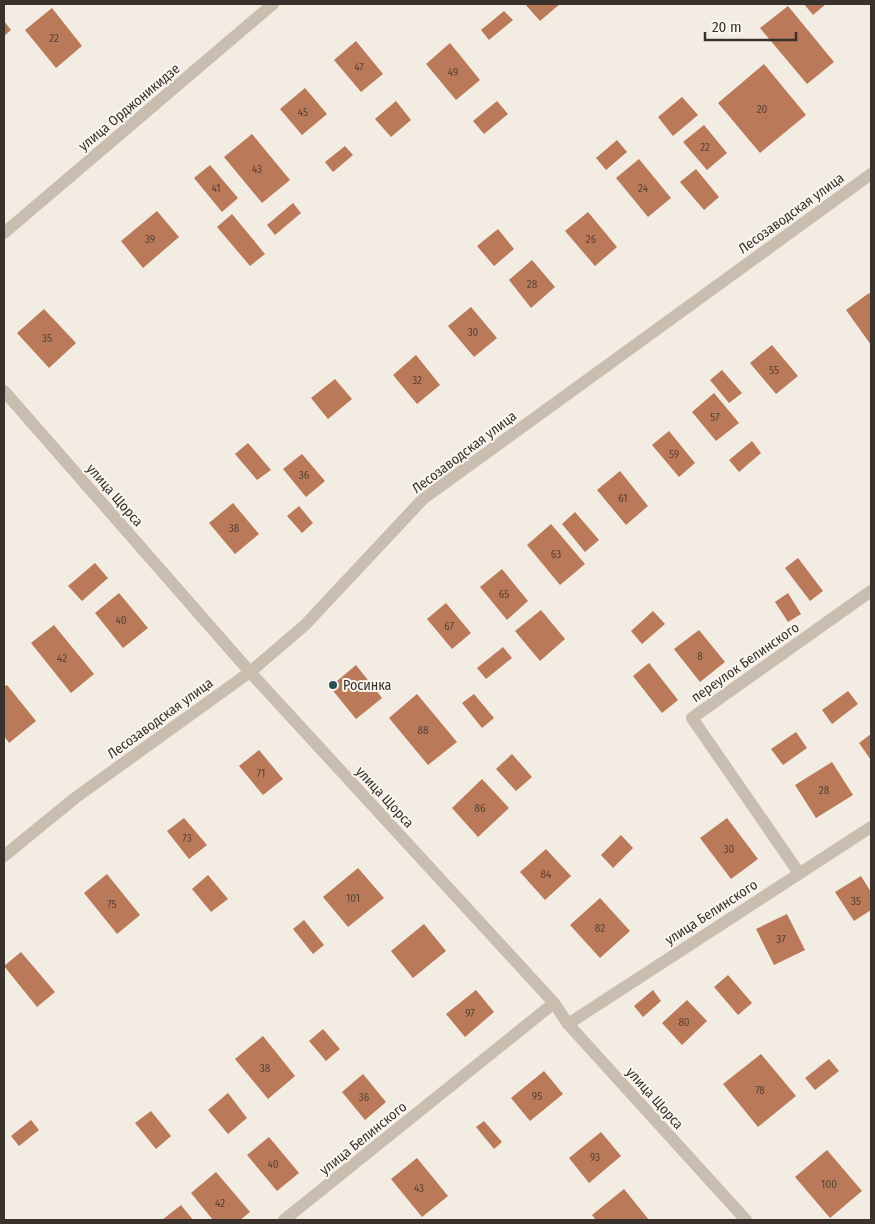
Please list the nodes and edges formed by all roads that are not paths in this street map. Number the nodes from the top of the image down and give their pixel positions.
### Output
1 (273, 4) edge
2 (871, 174) edge
3 (4, 233) edge
4 (4, 391) edge
5 (871, 590) edge
6 (250, 672) junction
7 (871, 827) edge
8 (4, 856) edge
9 (799, 873) junction
10 (554, 1003) junction
11 (568, 1024) junction
12 (284, 1220) edge
13 (746, 1220) edge

1 - 3 street, улица Орджоникидзе
2 - 6 street, Лесозаводская улица
4 - 6 street, улица Щорса
5 - 9 street, переулок Белинского
6 - 8 street, Лесозаводская улица
6 - 10 street, улица Щорса
7 - 9 street, улица Белинского
9 - 11 street, улица Белинского
10 - 11 street, улица Щорса
10 - 12 street, улица Белинского
11 - 13 street, улица Щорса

